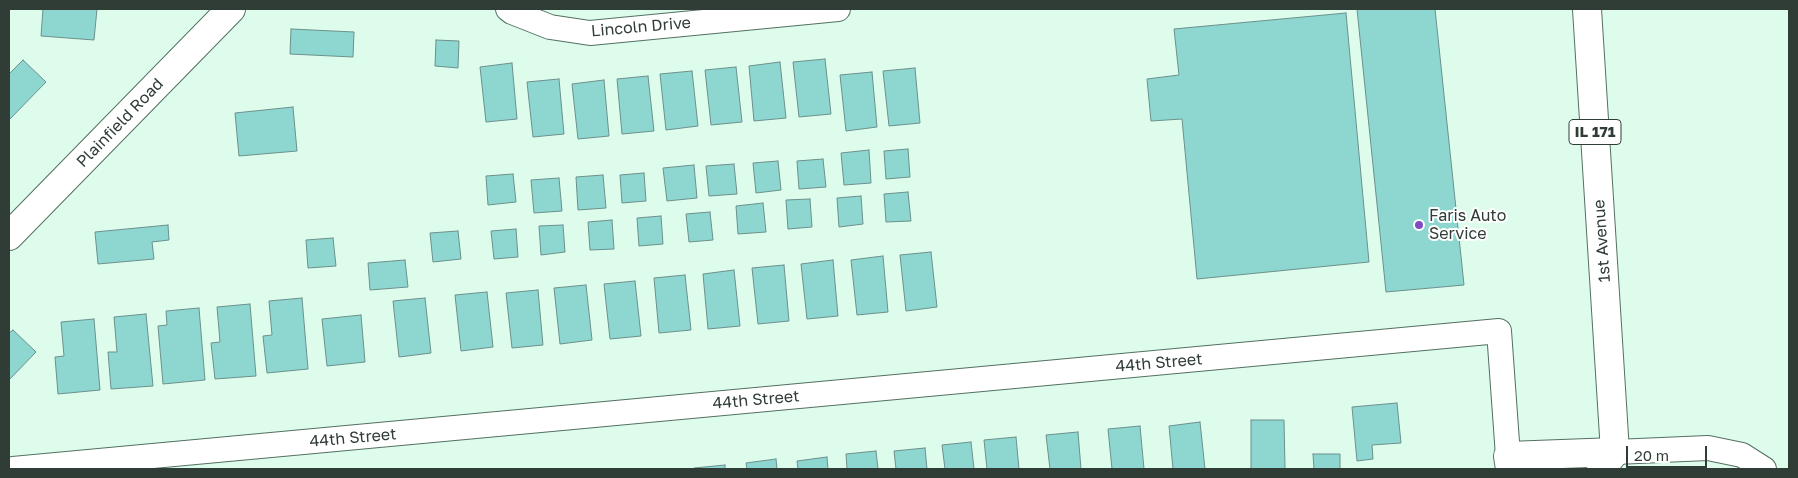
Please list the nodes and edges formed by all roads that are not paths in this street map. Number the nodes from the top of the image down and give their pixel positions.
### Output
1 (231, 9) edge
2 (508, 9) edge
3 (838, 9) edge
4 (1587, 9) edge
5 (9, 236) edge
6 (1509, 463) edge
7 (1615, 463) edge
8 (13, 469) edge
9 (1764, 469) edge

1 - 5 main road, Plainfield Road
2 - 3 street, Lincoln Drive
4 - 7 main road, 1st Avenue / IL 171
6 - 7 main road
6 - 8 street, 44th Street
7 - 9 street

